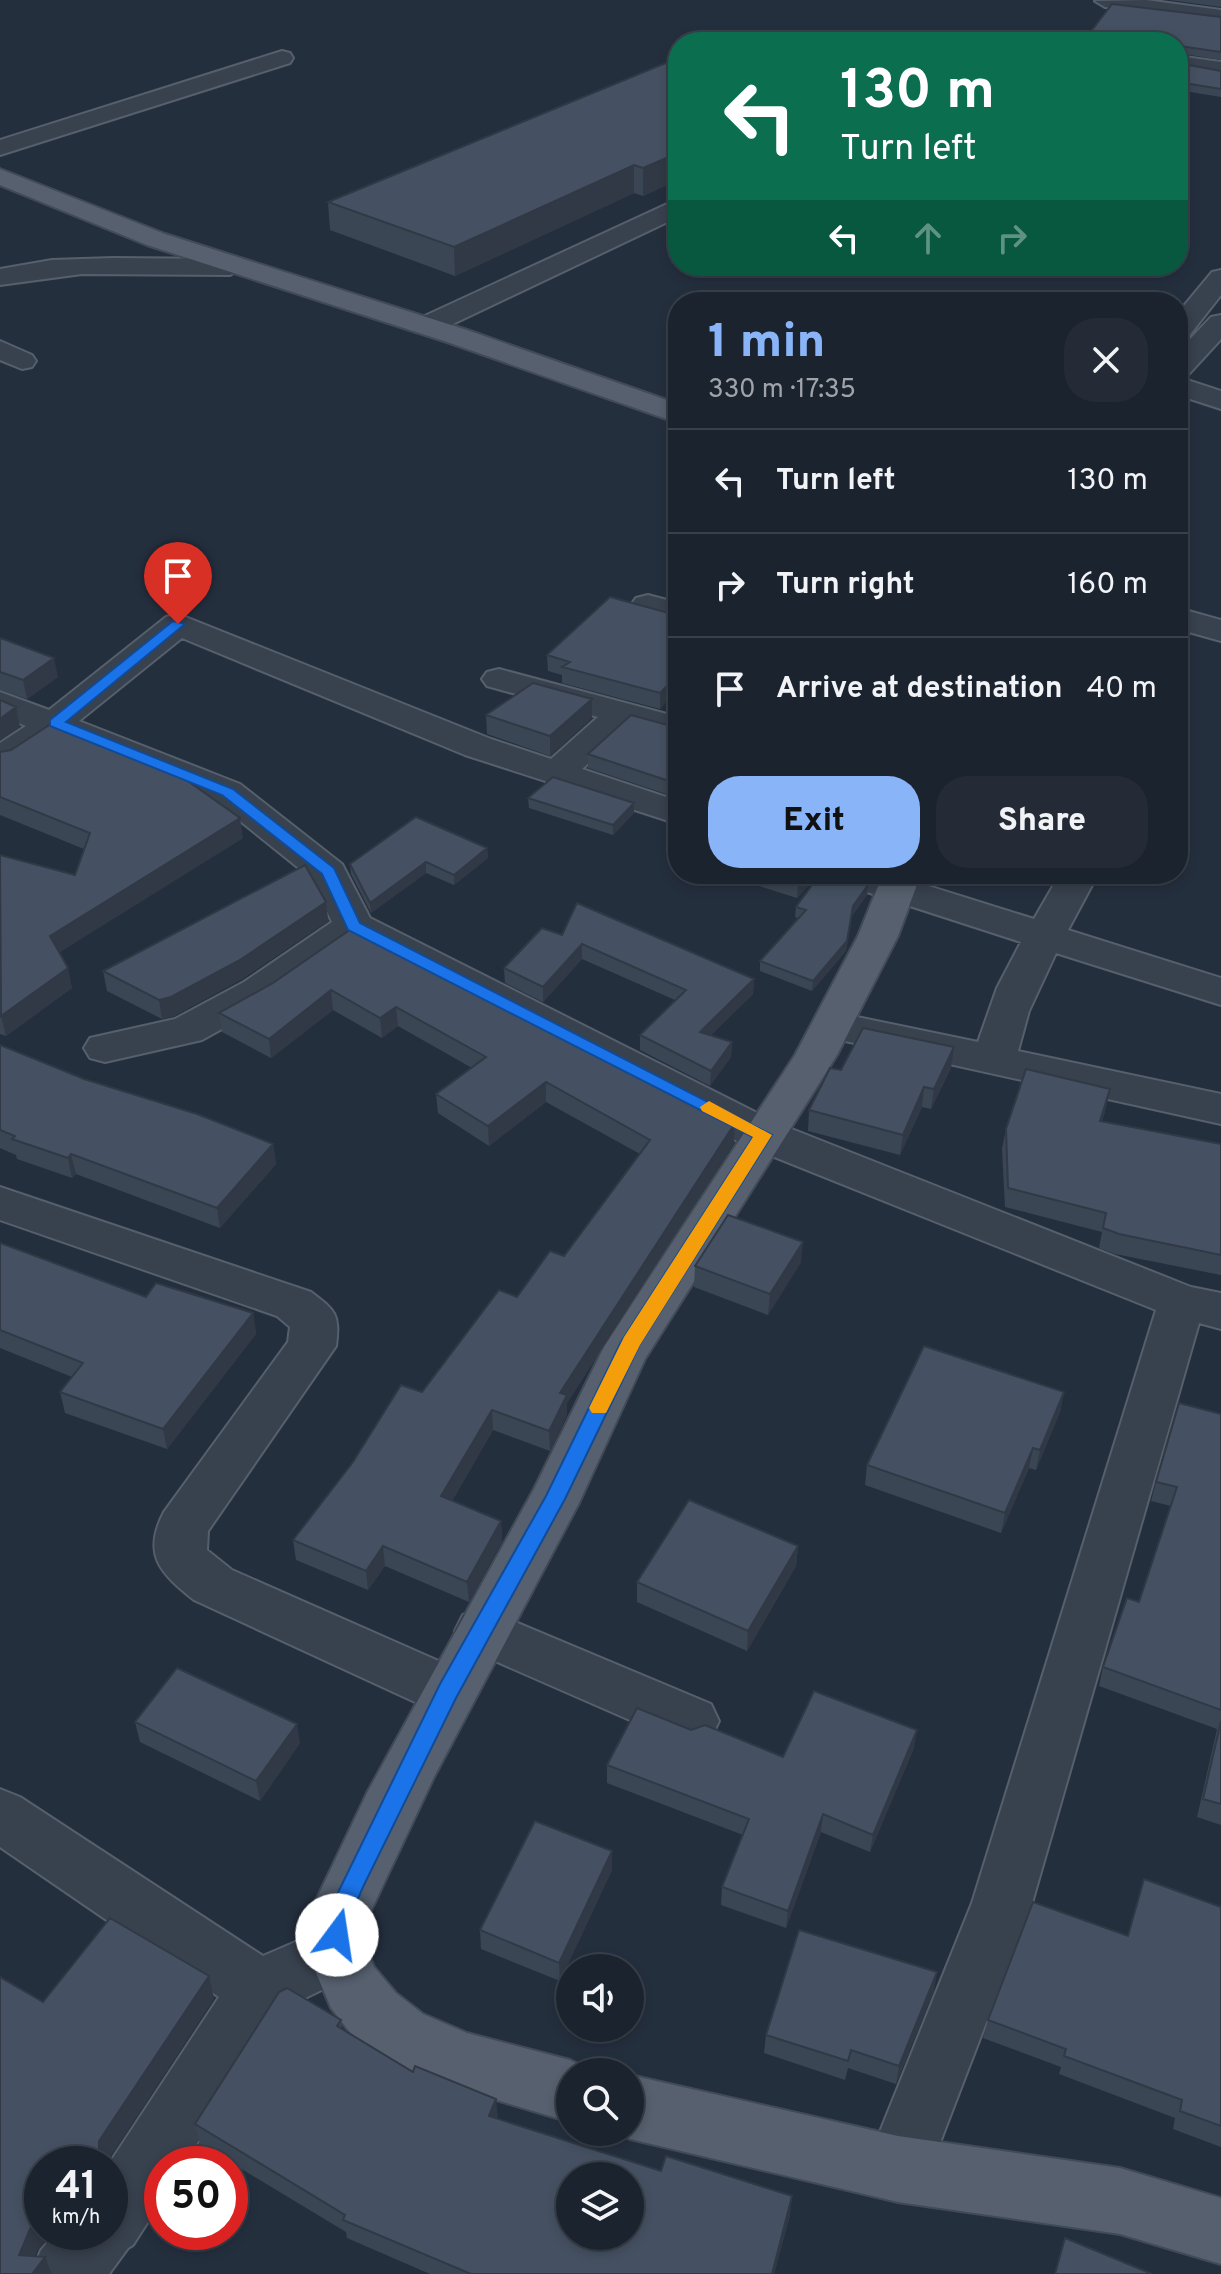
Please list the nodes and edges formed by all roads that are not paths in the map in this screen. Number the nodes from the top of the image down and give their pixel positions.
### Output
1 (1105, 1) edge
2 (1221, 16) edge
3 (282, 58) dead end
4 (1188, 64) edge
5 (1221, 69) edge
6 (0, 148) edge
7 (0, 176) edge
8 (668, 212) edge
9 (230, 267) junction
10 (0, 277) edge
11 (1221, 278) edge
12 (1221, 323) edge
13 (426, 326) junction
14 (1188, 338) edge
15 (1188, 347) edge
16 (1188, 389) edge
17 (1221, 400) edge
18 (668, 411) edge
19 (1188, 621) edge
20 (1221, 631) edge
21 (499, 679) dead end
22 (0, 703) edge
23 (625, 712) junction
24 (55, 723) junction
25 (668, 725) edge
26 (0, 759) edge
27 (559, 771) junction
28 (668, 809) edge
29 (881, 884) edge
30 (897, 884) edge
31 (1074, 884) edge
32 (354, 926) junction
33 (1046, 938) junction
34 (1221, 992) edge
35 (833, 1025) junction
36 (105, 1048) dead end
37 (995, 1061) junction
38 (1221, 1109) edge
39 (763, 1135) junction
40 (0, 1203) edge
41 (1202, 1307) edge
42 (482, 1631) junction
43 (448, 1691) junction
44 (691, 1721) dead end
45 (0, 1815) edge
46 (337, 1952) junction
47 (259, 1989) junction
48 (556, 2087) edge
49 (644, 2110) edge
50 (898, 2169) junction
51 (128, 2194) edge
52 (1221, 2231) edge
53 (86, 2250) edge
54 (65, 2274) edge

1 - 2 street
3 - 6 street
4 - 5 street
7 - 9 main road
8 - 13 street
9 - 10 street
9 - 13 main road
11 - 14 street
12 - 15 street
13 - 18 main road
16 - 17 street
19 - 20 street
21 - 23 street
22 - 24 street
23 - 25 street
23 - 27 street
24 - 26 street
24 - 27 street
24 - 32 street
27 - 28 street
29 - 35 main road
30 - 33 street
31 - 33 street
32 - 36 street
32 - 39 street
33 - 34 street
33 - 37 street
35 - 37 street
35 - 39 main road
37 - 38 street
39 - 41 street
39 - 42 main road
40 - 43 street
41 - 50 street
42 - 43 main road
42 - 44 street
43 - 46 main road
45 - 47 street
46 - 47 street
46 - 48 main road
47 - 51 street
49 - 50 main road
50 - 52 main road
53 - 54 street

